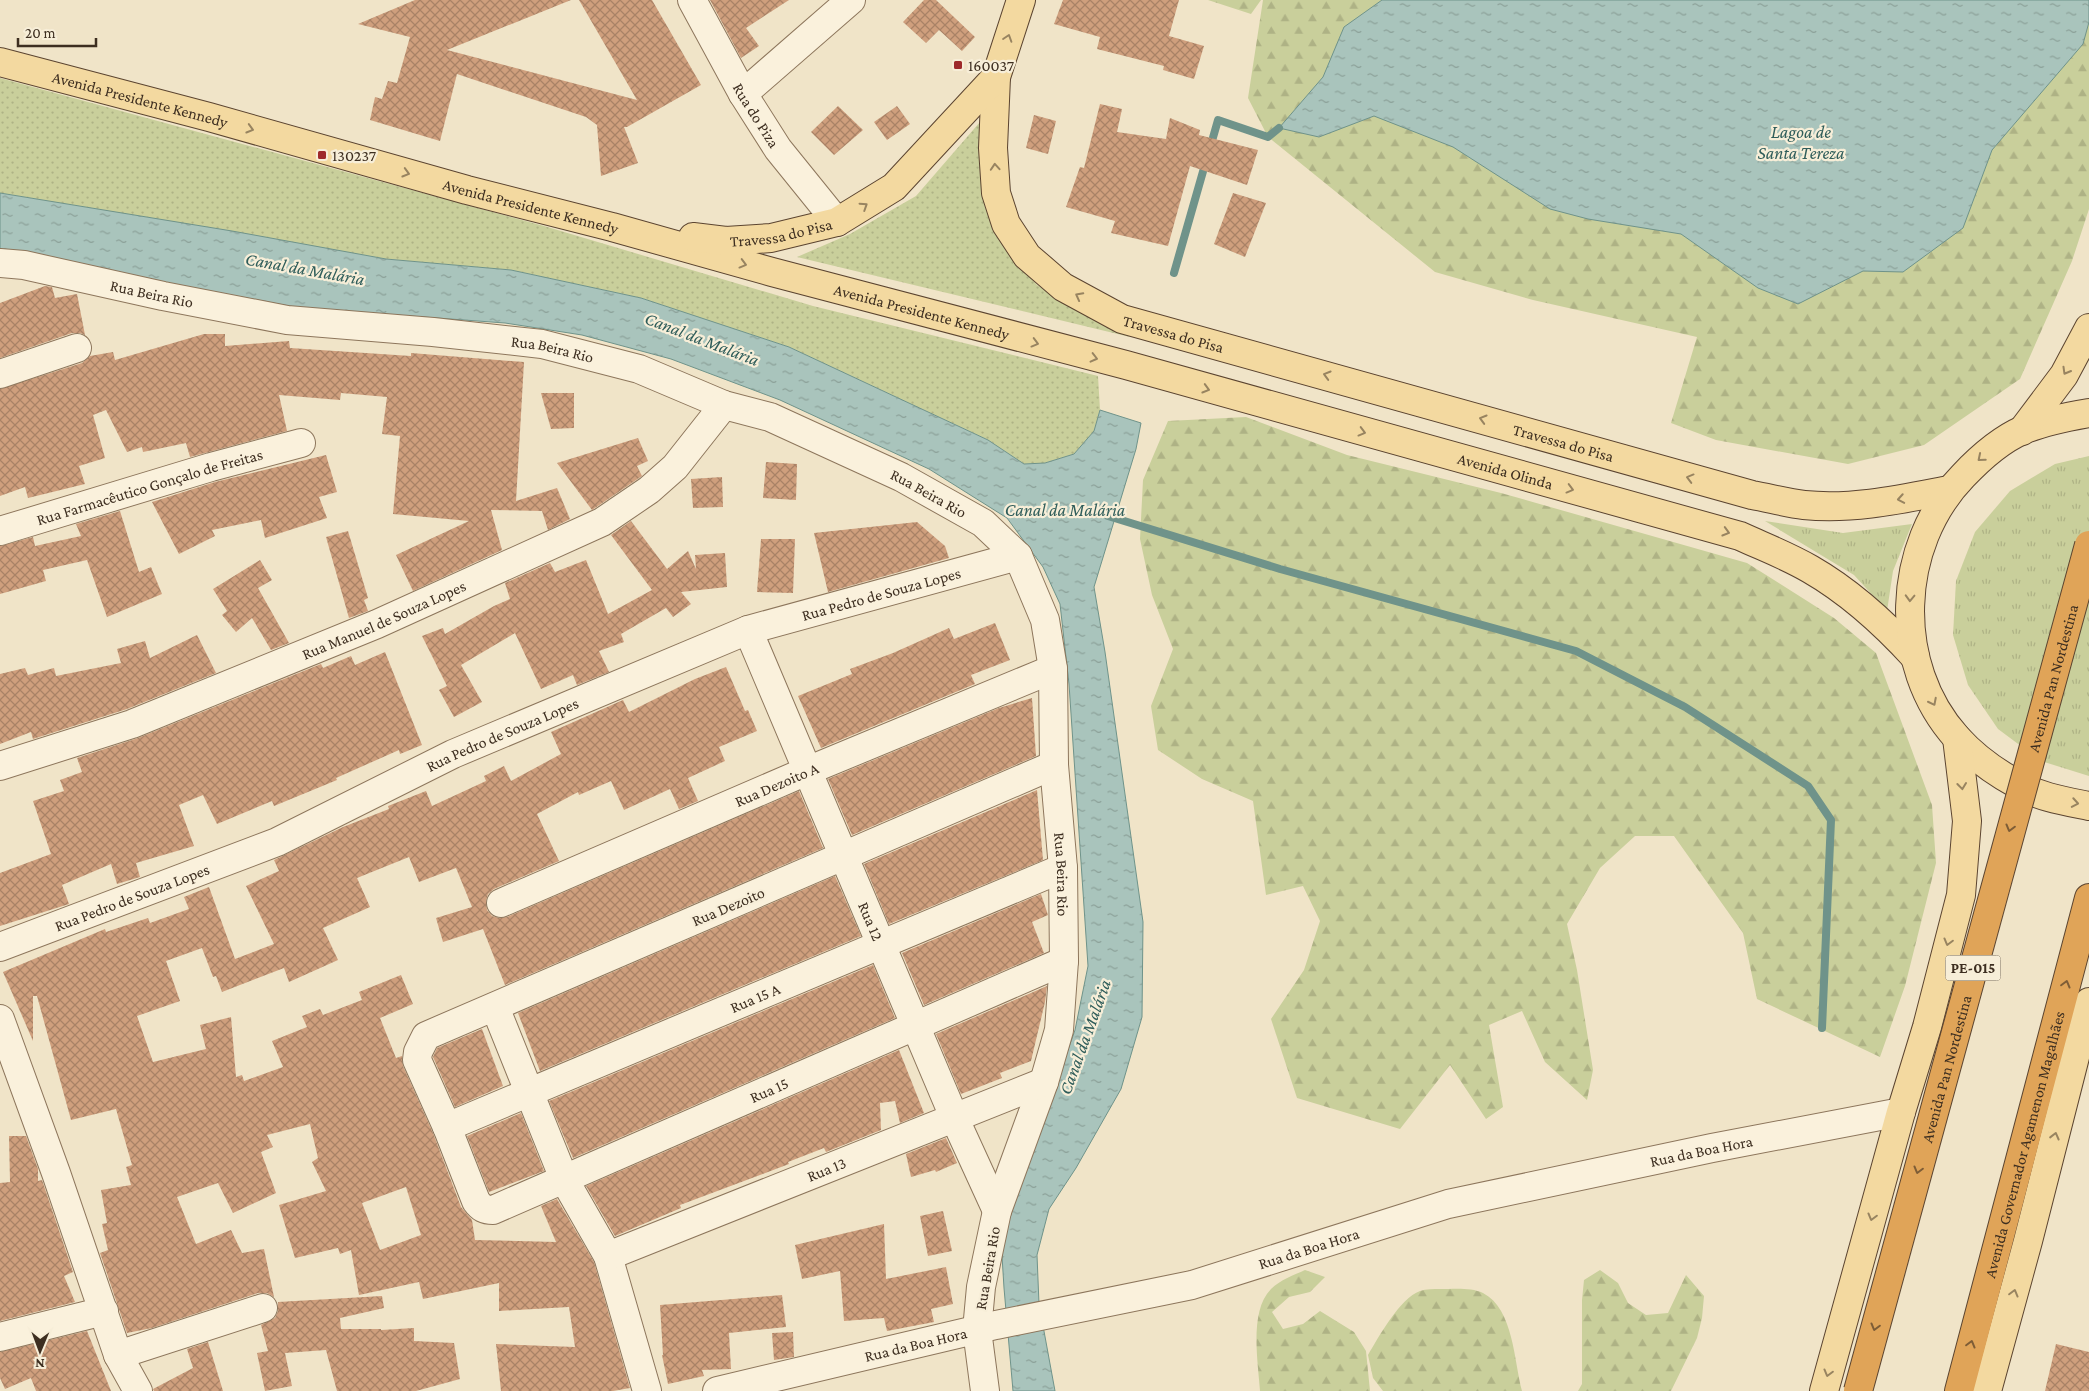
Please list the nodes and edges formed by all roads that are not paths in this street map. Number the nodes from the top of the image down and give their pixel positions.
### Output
1 (692, 0) edge
2 (850, 0) edge
3 (1021, 0) edge
4 (2, 61) edge
5 (996, 77) junction
6 (743, 94) junction
7 (836, 222) junction
8 (612, 227) junction
9 (0, 262) edge
10 (2089, 328) edge
11 (76, 348) dead end
12 (1062, 350) joint
13 (0, 374) edge
14 (724, 405) junction
15 (2089, 414) edge
16 (2022, 431) junction
17 (301, 443) dead end
18 (1949, 490) junction
19 (0, 531) edge
20 (2089, 545) edge
21 (1018, 556) junction
22 (748, 630) junction
23 (1915, 657) junction
24 (1052, 669) junction
25 (1957, 738) junction
26 (1054, 765) junction
27 (0, 766) edge
28 (808, 771) junction
29 (2089, 806) edge
30 (843, 856) junction
31 (1064, 868) junction
32 (2089, 898) edge
33 (501, 903) dead end
34 (881, 944) junction
35 (0, 947) edge
36 (1064, 961) junction
37 (2089, 1002) edge
38 (495, 1007) junction
39 (0, 1018) edge
40 (916, 1027) junction
41 (1044, 1082) junction
42 (529, 1092) junction
43 (1901, 1112) junction
44 (954, 1117) junction
45 (447, 1127) junction
46 (564, 1179) junction
47 (997, 1212) junction
48 (608, 1256) junction
49 (263, 1308) dead end
50 (104, 1311) junction
51 (986, 1327) junction
52 (0, 1337) edge
53 (118, 1355) junction
54 (138, 1391) edge
55 (647, 1391) edge
56 (717, 1391) edge
57 (985, 1391) edge
58 (1824, 1391) edge
59 (1858, 1391) edge
60 (1959, 1391) edge
61 (1987, 1391) edge

1 - 6 street, Rua do Piza
2 - 6 street
5 -> 3 main road
4 -> 8 main road, Avenida Presidente Kennedy
7 -> 5 main road, Travessa do Pisa
18 -> 5 main road, Travessa do Pisa
6 - 7 street, Rua do Piza
7 - 8 main road, Travessa do Pisa
8 -> 12 main road, Avenida Presidente Kennedy
9 - 14 street, Rua Beira Rio
10 -> 16 main road
11 - 13 street
12 -> 23 main road, Avenida Olinda
14 - 21 street, Rua Beira Rio
14 - 27 street, Rua Manuel de Souza Lopes
15 - 16 main road
16 -> 18 main road
17 - 19 street, Rua Farmacêutico Gonçalo de Freitas
18 -> 23 main road
20 -> 59 highway, Avenida Pan Nordestina / PE-015, bridge
21 - 22 street, Rua Pedro de Souza Lopes
21 - 24 street, Rua Beira Rio
22 - 28 street, Rua 12
22 - 35 street, Rua Pedro de Souza Lopes
23 -> 25 main road
24 - 26 street, Rua Beira Rio
24 - 28 street, Rua Dezoito A
25 -> 29 main road
25 -> 43 main road, Avenida Pan Nordestina
26 - 30 street, Rua Dezoito
26 - 31 street, Rua Beira Rio
28 - 30 street, Rua 12
28 - 33 street, Rua Dezoito A
30 - 34 street, Rua 12
30 - 38 street, Rua Dezoito
31 - 34 street, Rua 15 A
31 - 36 street, Rua Beira Rio
60 -> 32 highway, Avenida Governador Agamenon Magalhães
34 - 40 street, Rua 12
34 - 42 street, Rua 15 A
36 - 40 street, Rua 15
36 - 41 street, Rua Beira Rio
61 -> 37 main road
38 - 42 street
38 - 45 street, Rua Dezoito
39 - 50 street
40 - 44 street, Rua 12
40 - 46 street, Rua 15
41 - 44 street, Rua 13
41 - 47 street, Rua Beira Rio
42 - 45 street, Rua 15 A
42 - 46 street
43 - 51 street, Rua da Boa Hora
43 -> 58 main road, Avenida Pan Nordestina
44 - 47 street, Rua 12
44 - 48 street, Rua 13
45 - 46 street, Rua 15
46 - 48 street
47 - 51 street, Rua Beira Rio
48 - 55 street
49 - 53 street
50 - 52 street
50 - 53 street
51 - 56 street, Rua da Boa Hora
51 - 57 street, Rua Beira Rio
53 - 54 street

